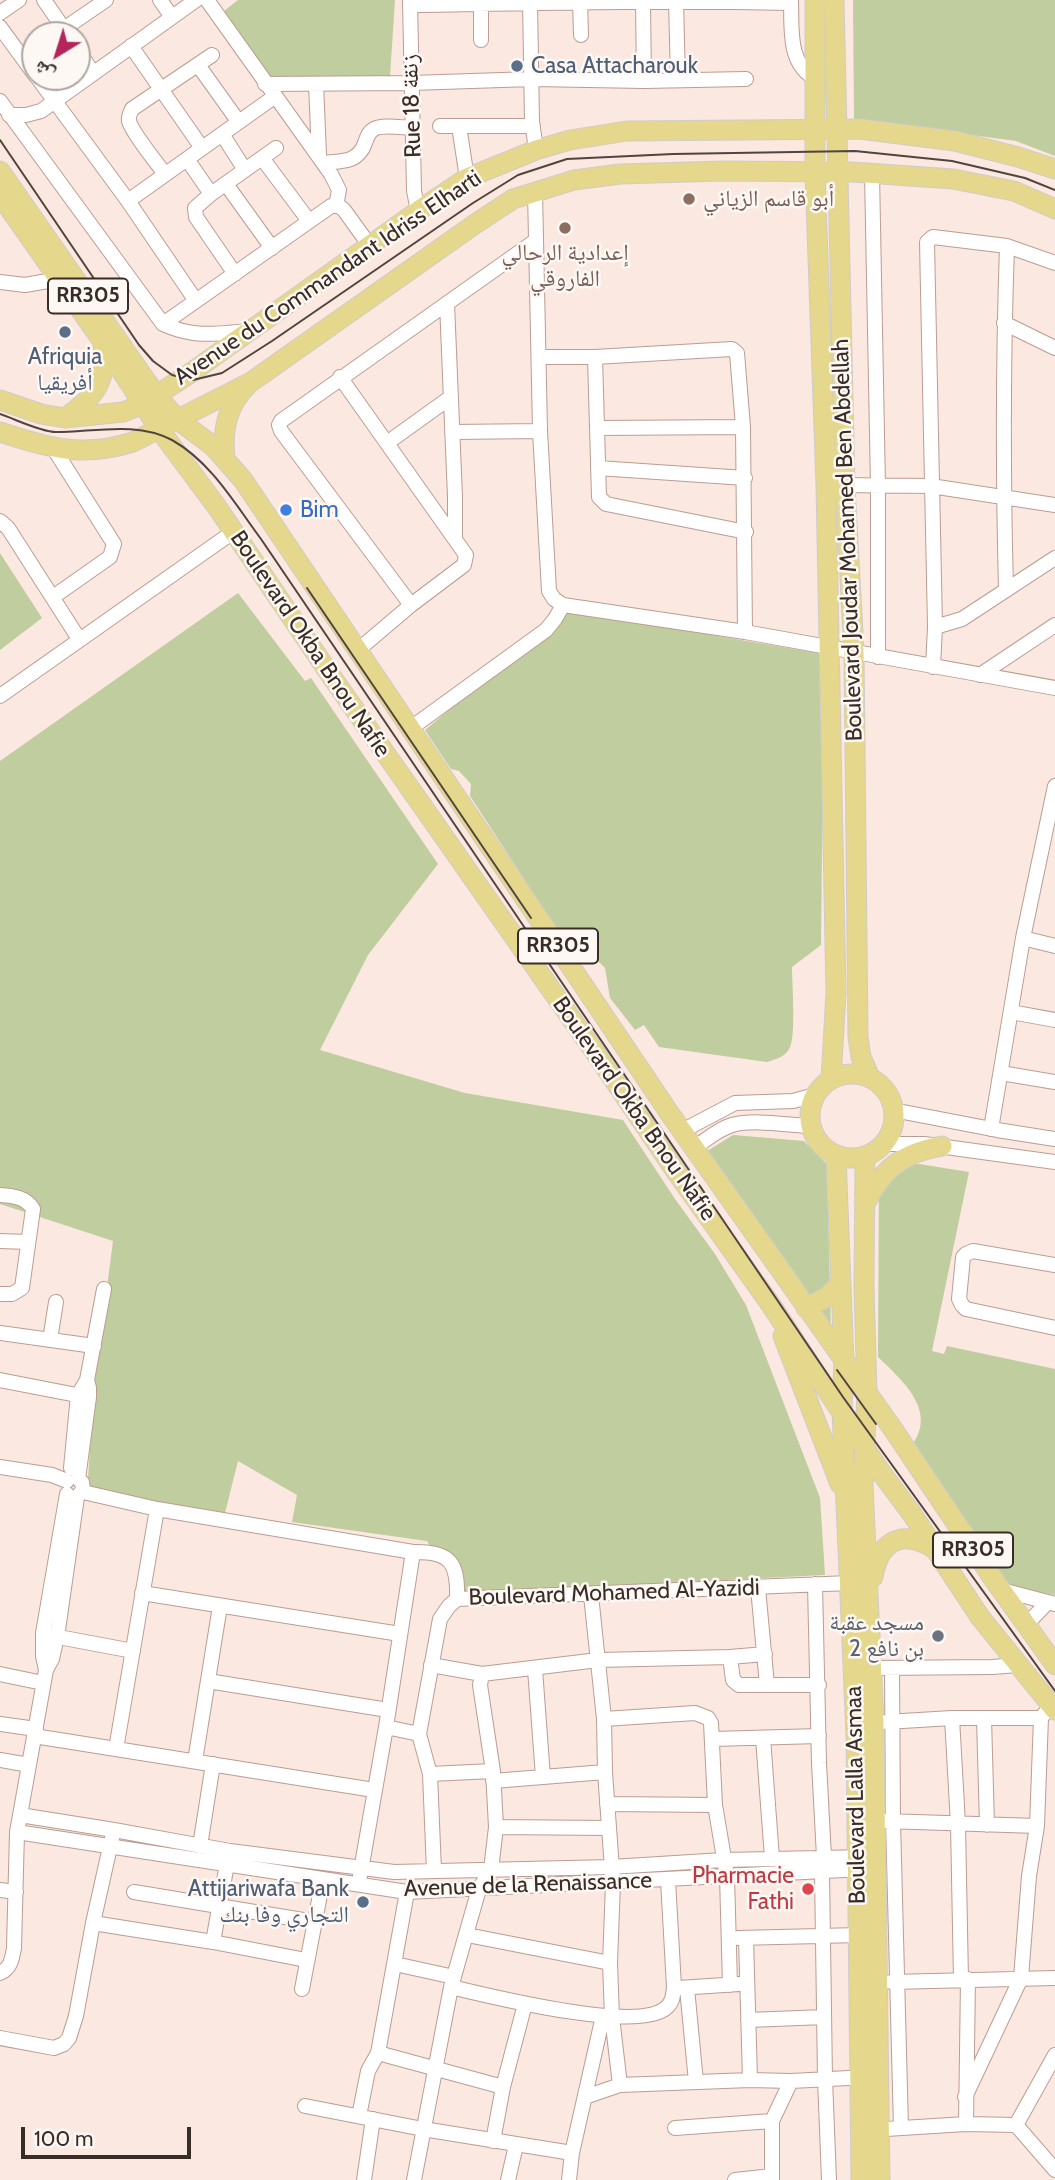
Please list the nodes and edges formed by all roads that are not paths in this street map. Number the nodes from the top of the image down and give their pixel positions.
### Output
1 (19, 0) edge
2 (44, 0) edge
3 (160, 0) edge
4 (195, 0) edge
5 (208, 0) edge
6 (743, 0) edge
7 (815, 0) edge
8 (834, 0) edge
9 (102, 1) edge
10 (530, 1) edge
11 (580, 1) edge
12 (650, 1) edge
13 (676, 1) edge
14 (481, 2) edge
15 (791, 2) edge
16 (410, 3) edge
17 (0, 13) edge
18 (172, 17) junction
19 (55, 21) edge
20 (77, 21) edge
21 (0, 27) edge
22 (581, 35) dead end
23 (481, 40) dead end
24 (131, 46) junction
25 (212, 55) dead end
26 (21, 56) edge
27 (198, 65) junction
28 (91, 70) edge
29 (93, 73) junction
30 (532, 79) junction
31 (746, 79) dead end
32 (816, 79) junction
33 (678, 80) junction
34 (644, 81) junction
35 (411, 83) junction
36 (265, 84) junction
37 (316, 84) junction
38 (161, 90) junction
39 (47, 91) edge
40 (274, 97) junction
41 (0, 101) edge
42 (55, 101) junction
43 (41, 111) junction
44 (9, 115) junction
45 (239, 121) junction
46 (440, 126) dead end
47 (459, 126) junction
48 (533, 126) junction
49 (413, 128) junction
50 (826, 128) junction
51 (222, 134) junction
52 (29, 142) junction
53 (202, 148) junction
54 (276, 148) dead end
55 (536, 150) junction
56 (262, 158) junction
57 (187, 159) junction
58 (321, 159) junction
59 (1055, 169) edge
60 (245, 170) junction
61 (0, 171) edge
62 (838, 172) junction
63 (815, 173) junction
64 (872, 173) junction
65 (165, 174) junction
66 (467, 178) junction
67 (226, 184) junction
68 (535, 191) junction
69 (211, 194) junction
70 (0, 195) edge
71 (128, 201) junction
72 (336, 206) junction
73 (1055, 209) edge
74 (418, 211) junction
75 (309, 221) junction
76 (536, 241) junction
77 (370, 246) junction
78 (1007, 246) junction
79 (272, 248) junction
80 (1055, 262) edge
81 (235, 274) junction
82 (58, 279) junction
83 (0, 282) edge
84 (196, 301) junction
85 (447, 303) junction
86 (1004, 323) junction
87 (163, 324) junction
88 (250, 331) junction
89 (199, 335) junction
90 (103, 342) junction
91 (1055, 348) edge
92 (594, 356) junction
93 (538, 357) junction
94 (209, 360) junction
95 (340, 377) junction
96 (251, 382) junction
97 (450, 397) junction
98 (149, 399) junction
99 (0, 400) edge
100 (65, 418) junction
101 (178, 420) junction
102 (743, 427) junction
103 (597, 428) junction
104 (159, 429) junction
105 (540, 431) junction
106 (0, 432) edge
107 (452, 432) junction
108 (133, 442) junction
109 (387, 443) junction
110 (54, 449) junction
111 (177, 453) junction
112 (225, 458) junction
113 (598, 468) junction
114 (745, 478) junction
115 (835, 485) junction
116 (931, 486) junction
117 (878, 487) junction
118 (1003, 498) junction
119 (1055, 505) edge
120 (0, 521) edge
121 (233, 532) junction
122 (746, 532) junction
123 (454, 538) junction
124 (1055, 558) edge
125 (1006, 590) junction
126 (53, 597) junction
127 (411, 605) junction
128 (563, 606) junction
129 (1055, 625) edge
130 (935, 627) junction
131 (745, 632) junction
132 (79, 639) junction
133 (829, 648) junction
134 (358, 650) junction
135 (854, 652) junction
136 (878, 657) junction
137 (933, 667) junction
138 (980, 675) junction
139 (1055, 688) edge
140 (0, 696) edge
141 (411, 728) junction
142 (1055, 786) edge
143 (1049, 845) edge
144 (1023, 938) junction
145 (1055, 946) edge
146 (1011, 1012) junction
147 (1055, 1020) edge
148 (1001, 1073) junction
149 (870, 1078) junction
150 (831, 1079) junction
151 (1055, 1082) edge
152 (814, 1096) junction
153 (893, 1110) junction
154 (810, 1126) junction
155 (991, 1129) junction
156 (682, 1131) junction
157 (1055, 1139) edge
158 (884, 1144) junction
159 (942, 1146) junction
160 (694, 1148) junction
161 (836, 1156) junction
162 (865, 1157) junction
163 (1055, 1162) edge
164 (0, 1195) edge
165 (864, 1205) junction
166 (0, 1241) edge
167 (28, 1242) junction
168 (1055, 1265) edge
169 (841, 1283) junction
170 (104, 1289) dead end
171 (0, 1294) edge
172 (56, 1302) dead end
173 (771, 1305) junction
174 (806, 1308) junction
175 (1055, 1328) edge
176 (0, 1333) edge
177 (50, 1340) junction
178 (94, 1346) junction
179 (844, 1361) junction
180 (0, 1380) edge
181 (867, 1393) junction
182 (84, 1396) junction
183 (842, 1411) junction
184 (864, 1446) junction
185 (0, 1467) edge
186 (74, 1487) junction
187 (846, 1501) junction
188 (157, 1509) junction
189 (934, 1548) junction
190 (413, 1552) junction
191 (850, 1583) junction
192 (815, 1584) junction
193 (758, 1588) junction
194 (1002, 1590) junction
195 (142, 1593) junction
196 (591, 1595) junction
197 (869, 1595) junction
198 (457, 1599) junction
199 (1052, 1603) edge
200 (220, 1606) junction
201 (1026, 1625) junction
202 (400, 1634) junction
203 (50, 1635) junction
204 (133, 1651) junction
205 (765, 1654) junction
206 (730, 1657) junction
207 (598, 1660) junction
208 (431, 1665) junction
209 (1018, 1665) junction
210 (1055, 1665) edge
211 (872, 1668) junction
212 (892, 1668) junction
213 (536, 1669) junction
214 (0, 1674) edge
215 (482, 1674) junction
216 (45, 1676) junction
217 (208, 1681) junction
218 (767, 1685) junction
219 (819, 1685) junction
220 (388, 1710) junction
221 (1049, 1711) edge
222 (952, 1718) junction
223 (984, 1718) junction
224 (604, 1719) junction
225 (883, 1723) junction
226 (0, 1724) edge
227 (386, 1727) junction
228 (35, 1732) junction
229 (419, 1734) junction
230 (819, 1736) junction
231 (764, 1738) junction
232 (712, 1739) junction
233 (116, 1749) junction
234 (0, 1760) edge
235 (195, 1761) junction
236 (213, 1764) junction
237 (29, 1765) junction
238 (605, 1772) junction
239 (430, 1774) junction
240 (493, 1776) junction
241 (543, 1777) junction
242 (374, 1790) junction
243 (607, 1804) junction
244 (715, 1805) junction
245 (20, 1815) junction
246 (884, 1821) junction
247 (958, 1824) junction
248 (987, 1825) junction
249 (1037, 1826) junction
250 (496, 1827) junction
251 (609, 1828) junction
252 (114, 1830) junction
253 (17, 1832) junction
254 (110, 1845) junction
255 (200, 1846) junction
256 (772, 1858) junction
257 (723, 1860) junction
258 (866, 1863) junction
259 (227, 1864) junction
260 (823, 1864) junction
261 (611, 1867) junction
262 (491, 1870) junction
263 (434, 1871) junction
264 (726, 1876) junction
265 (359, 1877) junction
266 (323, 1879) junction
267 (668, 1880) junction
268 (612, 1882) junction
269 (479, 1889) junction
270 (0, 1890) edge
271 (16, 1892) junction
272 (134, 1892) dead end
273 (407, 1892) junction
274 (221, 1907) junction
275 (315, 1922) junction
276 (93, 1923) junction
277 (467, 1935) junction
278 (822, 1936) junction
279 (859, 1936) junction
280 (746, 1938) junction
281 (729, 1939) junction
282 (213, 1942) junction
283 (306, 1961) junction
284 (610, 1963) junction
285 (395, 1964) junction
286 (0, 1973) edge
287 (1021, 1978) junction
288 (1055, 1978) edge
289 (964, 1980) junction
290 (452, 1982) junction
291 (888, 1982) junction
292 (748, 1984) junction
293 (858, 1984) junction
294 (730, 1985) junction
295 (681, 1988) junction
296 (302, 1989) dead end
297 (525, 2004) junction
298 (608, 2016) junction
299 (824, 2017) junction
300 (748, 2020) junction
301 (0, 2038) edge
302 (378, 2053) junction
303 (1055, 2055) edge
304 (436, 2069) junction
305 (859, 2077) junction
306 (880, 2077) junction
307 (825, 2079) junction
308 (750, 2080) junction
309 (791, 2081) junction
310 (696, 2082) junction
311 (620, 2085) junction
312 (503, 2087) junction
313 (585, 2096) junction
314 (965, 2097) junction
315 (305, 2106) dead end
316 (366, 2118) junction
317 (772, 2121) junction
318 (966, 2124) junction
319 (1016, 2125) junction
320 (675, 2127) dead end
321 (901, 2128) junction
322 (423, 2129) junction
323 (871, 2130) junction
324 (493, 2141) junction
325 (516, 2145) junction
326 (572, 2153) junction
327 (1055, 2170) edge
328 (772, 2178) edge
329 (364, 2180) edge
330 (414, 2180) edge
331 (508, 2180) edge
332 (569, 2180) edge
333 (735, 2180) edge
334 (830, 2180) edge
335 (861, 2180) edge
336 (880, 2180) edge

1 - 17 street
2 - 19 street
3 - 18 street
4 - 18 street
5 - 36 street
6 - 13 street
6 - 15 street
7 - 32 main road, Boulevard Joudar Mohamed Ben Abdellah
8 - 50 main road, Boulevard Joudar Mohamed Ben Abdellah
9 - 20 street
10 - 11 street
10 - 14 street
10 - 30 street
11 - 12 street
11 - 22 street
12 - 13 street
12 - 34 street
13 - 33 street
14 - 16 street
14 - 23 street
15 - 32 street
16 - 35 street, Rue 18 زنقة
18 - 24 street
21 - 26 street
24 - 29 street
24 - 38 street
25 - 27 street
27 - 38 street
27 - 45 street
28 - 29 street
29 - 42 street
30 - 34 street
30 - 35 street
30 - 48 street
31 - 33 street
32 - 50 main road, Boulevard Joudar Mohamed Ben Abdellah
33 - 34 street
35 - 37 street
35 - 49 street, Rue 18 زنقة
36 - 37 street
36 - 40 street
37 - 58 street
38 - 53 street
38 - 65 street
39 - 42 street
40 - 45 street
40 - 58 street
41 - 44 street
42 - 43 street
42 - 71 street
43 - 44 street
43 - 52 street
44 - 52 street
45 - 51 street
46 - 47 street
47 - 48 street
47 - 66 street
48 - 55 street
49 - 58 street
49 - 74 street, Rue 18 زنقة
50 - 55 main road, Avenue du Commandant Idriss Elharti
50 - 59 main road, Avenue du Commandant Idriss Elharti
50 - 62 main road, Boulevard Joudar Mohamed Ben Abdellah
50 - 63 main road, Boulevard Joudar Mohamed Ben Abdellah
51 - 53 street
51 - 60 street
52 - 87 street
53 - 57 street
54 - 56 street
55 - 66 main road, Avenue du Commandant Idriss Elharti
56 - 60 street
56 - 75 street
57 - 65 street
57 - 69 street
58 - 72 street
60 - 67 street
61 - 98 main road, Boulevard Okba Bnou Nafie / RR305
62 - 63 main road, Avenue du Commandant Idriss Elharti
62 - 64 main road, Avenue du Commandant Idriss Elharti
62 - 115 main road, Boulevard Joudar Mohamed Ben Abdellah
63 - 68 main road, Avenue du Commandant Idriss Elharti
63 - 115 main road, Boulevard Joudar Mohamed Ben Abdellah
64 - 73 main road, Avenue du Commandant Idriss Elharti
64 - 117 street
65 - 71 street
66 - 74 main road, Avenue du Commandant Idriss Elharti
67 - 69 street
67 - 79 street
68 - 76 street
68 - 96 main road, Avenue du Commandant Idriss Elharti
69 - 81 street
70 - 82 main road, Boulevard Okba Bnou Nafie / RR305
71 - 84 street
72 - 75 street
72 - 77 street
74 - 77 main road, Avenue du Commandant Idriss Elharti
75 - 79 street
76 - 85 street
76 - 93 street
77 - 88 main road, Avenue du Commandant Idriss Elharti
78 - 80 street
78 - 86 street
78 - 116 street
79 - 81 street
81 - 84 street
82 - 83 street
82 - 90 main road, Boulevard Okba Bnou Nafie / RR305
84 - 87 street
85 - 95 street
85 - 97 street
86 - 91 street
86 - 118 street
87 - 89 street
88 - 89 street
88 - 94 main road, Avenue du Commandant Idriss Elharti
89 - 94 street
90 - 98 main road, Boulevard Okba Bnou Nafie / RR305
90 - 100 main road
92 - 93 street
92 - 102 street
92 - 103 street
93 - 105 street
94 - 98 main road, Avenue du Commandant Idriss Elharti
95 - 109 street
95 - 127 street
96 - 101 main road, Avenue du Commandant Idriss Elharti
96 - 112 main road
97 - 107 street
97 - 109 street
98 - 100 main road, Avenue du Commandant Idriss Elharti
98 - 101 main road, Boulevard Okba Bnou Nafie / RR305
98 - 104 main road, Boulevard Okba Bnou Nafie / RR305
99 - 100 main road, Avenue du Commandant Idriss Elharti
101 - 104 main road, Avenue du Commandant Idriss Elharti
101 - 112 main road, Boulevard Okba Bnou Nafie / RR305
102 - 103 street
102 - 114 street
103 - 113 street
104 - 108 main road, Avenue du Commandant Idriss Elharti
104 - 111 main road, Boulevard Okba Bnou Nafie / RR305
105 - 107 street
105 - 128 street
106 - 110 main road
107 - 123 street
108 - 110 main road
108 - 111 main road
109 - 123 street
110 - 126 street
111 - 121 main road, Boulevard Okba Bnou Nafie / RR305
112 - 134 main road, Boulevard Okba Bnou Nafie / RR305
113 - 114 street
113 - 122 street
114 - 122 street
115 - 117 street
115 - 133 main road, Boulevard Joudar Mohamed Ben Abdellah
115 - 135 main road, Boulevard Joudar Mohamed Ben Abdellah
116 - 117 street
116 - 118 street
116 - 130 street
117 - 136 street
118 - 119 street
118 - 125 street
120 - 126 street
121 - 132 street
121 - 173 main road, Boulevard Okba Bnou Nafie / RR305
122 - 131 street
123 - 127 street
124 - 125 street
125 - 130 street
126 - 132 street
127 - 134 street
128 - 131 street
128 - 141 street
129 - 138 street
130 - 137 street
131 - 133 street
132 - 140 street
133 - 135 street
133 - 150 main road, Boulevard Joudar Mohamed Ben Abdellah
134 - 141 main road, Boulevard Okba Bnou Nafie / RR305
135 - 136 street
135 - 149 main road, Boulevard Joudar Mohamed Ben Abdellah
136 - 137 street
137 - 138 street
138 - 139 street
141 - 156 main road, Boulevard Okba Bnou Nafie / RR305
142 - 143 street
143 - 144 street
144 - 145 street
144 - 146 street
146 - 147 street
146 - 148 street
148 - 151 street
148 - 155 street
149 - 150 main road
149 - 153 main road
150 - 152 main road
152 - 154 main road
152 - 156 street
153 - 155 street
153 - 158 main road
154 - 160 street
154 - 161 main road
155 - 157 street
156 - 160 main road, Boulevard Okba Bnou Nafie / RR305
158 - 159 street
158 - 162 main road
159 - 163 street
159 - 165 main road
160 - 174 main road, Boulevard Okba Bnou Nafie / RR305
161 - 162 main road
161 - 169 main road
162 - 165 main road
164 - 167 street
165 - 181 main road
166 - 167 street
167 - 171 street
168 - 175 street
169 - 174 main road
169 - 179 main road
170 - 178 street
172 - 177 street
173 - 183 main road, Boulevard Okba Bnou Nafie / RR305
173 - 187 main road
174 - 179 main road, Boulevard Okba Bnou Nafie / RR305
176 - 177 street
177 - 178 street
178 - 182 street
179 - 181 main road, Boulevard Okba Bnou Nafie / RR305
179 - 183 main road
180 - 182 street
181 - 184 main road
181 - 194 main road, Boulevard Okba Bnou Nafie / RR305
182 - 186 street
183 - 184 main road, Boulevard Okba Bnou Nafie / RR305
183 - 187 main road, Boulevard Lalla Asmaa
184 - 189 main road, Boulevard Okba Bnou Nafie / RR305
184 - 197 main road, Boulevard Lalla Asmaa
185 - 186 street, Boulevard Mohamed Al-Yazidi
186 - 188 street, Boulevard Mohamed Al-Yazidi
186 - 203 street
187 - 191 main road, Boulevard Lalla Asmaa
188 - 190 street, Boulevard Mohamed Al-Yazidi
188 - 195 street
189 - 197 main road
189 - 209 main road, Boulevard Okba Bnou Nafie / RR305
190 - 198 street, Boulevard Mohamed Al-Yazidi
190 - 202 street
191 - 192 street, Boulevard Mohamed Al-Yazidi
191 - 258 main road, Boulevard Lalla Asmaa
192 - 193 street, Boulevard Mohamed Al-Yazidi
192 - 219 street
193 - 196 street, Boulevard Mohamed Al-Yazidi
193 - 205 street
194 - 199 street
194 - 201 main road, Boulevard Okba Bnou Nafie / RR305
195 - 200 street
195 - 204 street
196 - 198 street, Boulevard Mohamed Al-Yazidi
196 - 207 street
197 - 211 main road, Boulevard Lalla Asmaa
198 - 208 street
199 - 201 street
200 - 202 street
200 - 217 street
201 - 210 main road, Boulevard Okba Bnou Nafie / RR305
202 - 220 street
203 - 204 street
203 - 216 street
204 - 233 street
205 - 206 street
205 - 218 street
206 - 207 street
206 - 218 street
207 - 213 street
207 - 224 street
208 - 215 street
208 - 229 street
209 - 212 street
209 - 221 main road, Boulevard Okba Bnou Nafie / RR305
211 - 212 street
211 - 225 main road, Boulevard Lalla Asmaa
212 - 225 street
213 - 215 street
213 - 241 street
214 - 216 street
215 - 240 street
216 - 228 street
217 - 220 street
217 - 235 street
218 - 219 street
219 - 230 street
220 - 227 street
221 - 223 street
221 - 249 street
222 - 223 street
222 - 225 street
222 - 247 street
223 - 248 street
224 - 232 street
224 - 238 street
225 - 246 main road, Boulevard Lalla Asmaa
226 - 228 street
227 - 229 street
227 - 242 street
228 - 233 street
228 - 237 street
229 - 239 street
230 - 231 street
230 - 260 street
231 - 232 street
231 - 256 street
232 - 244 street
233 - 235 street
234 - 237 street
235 - 236 street
236 - 242 street
236 - 255 street
237 - 245 street
238 - 241 street
238 - 243 street
239 - 240 street
239 - 263 street
240 - 241 street
240 - 250 street
242 - 265 street
243 - 244 street
243 - 251 street
244 - 257 street
245 - 252 street, Avenue de la Renaissance
245 - 253 street
246 - 247 street
246 - 258 main road, Boulevard Lalla Asmaa
246 - 291 street
247 - 248 street
247 - 289 street
248 - 249 street
249 - 287 street
250 - 251 street
250 - 262 street
251 - 261 street
252 - 254 street
252 - 255 street, Avenue de la Renaissance
253 - 254 street, Avenue de la Renaissance
253 - 271 street
254 - 259 street, Avenue de la Renaissance
254 - 276 street
255 - 265 street, Avenue de la Renaissance
256 - 257 street, Avenue de la Renaissance
256 - 260 street, Avenue de la Renaissance
257 - 261 street, Avenue de la Renaissance
257 - 264 street
258 - 260 street, Avenue de la Renaissance
258 - 279 main road, Boulevard Lalla Asmaa
258 - 291 main road, Boulevard Lalla Asmaa
259 - 266 street, Avenue de la Renaissance
259 - 274 street
260 - 264 street, Avenue de la Renaissance
260 - 278 street
261 - 262 street, Avenue de la Renaissance
261 - 268 street
262 - 263 street, Avenue de la Renaissance
262 - 269 street
263 - 265 street, Avenue de la Renaissance
264 - 267 street, Avenue de la Renaissance
264 - 281 street
265 - 266 street, Avenue de la Renaissance
265 - 273 street, Avenue de la Renaissance
266 - 275 street
267 - 268 street, Avenue de la Renaissance
267 - 295 street
268 - 269 street, Avenue de la Renaissance
268 - 284 street
269 - 273 street, Avenue de la Renaissance
269 - 277 street
270 - 271 street
271 - 286 street
272 - 274 street
273 - 285 street
274 - 275 street
274 - 282 street
275 - 283 street
276 - 282 street
276 - 301 street
277 - 284 street
277 - 290 street
278 - 279 street
278 - 280 street
278 - 299 street
279 - 293 main road, Boulevard Lalla Asmaa
280 - 281 street
280 - 292 street
281 - 294 street
282 - 283 street
283 - 296 street
284 - 298 street
285 - 290 street
285 - 302 street
287 - 288 street
287 - 289 street
287 - 314 street
289 - 291 street
289 - 314 street
290 - 297 street
290 - 304 street
291 - 293 street
291 - 306 main road, Boulevard Lalla Asmaa
291 - 321 street
292 - 294 street
292 - 300 street
293 - 305 main road, Boulevard Lalla Asmaa
294 - 295 street
295 - 298 street
295 - 310 street
297 - 298 street
297 - 312 street
298 - 311 street
298 - 313 street
299 - 300 street
299 - 307 street
300 - 308 street
302 - 304 street
302 - 316 street
303 - 319 street
304 - 312 street
304 - 322 street
305 - 306 street
305 - 307 street
305 - 323 main road, Boulevard Lalla Asmaa
306 - 323 main road, Boulevard Lalla Asmaa
307 - 309 street
307 - 334 street
308 - 309 street
308 - 310 street
309 - 317 street
310 - 311 street
311 - 313 street
312 - 324 street
313 - 326 street
314 - 318 street
315 - 316 street
316 - 322 street
316 - 329 street
317 - 320 street
317 - 328 street
318 - 319 street
318 - 321 street
319 - 327 street
321 - 323 street
322 - 324 street
322 - 330 street
323 - 335 main road, Boulevard Lalla Asmaa
323 - 336 main road, Boulevard Lalla Asmaa
324 - 325 street
325 - 326 street
325 - 331 street
326 - 332 street
328 - 333 street

